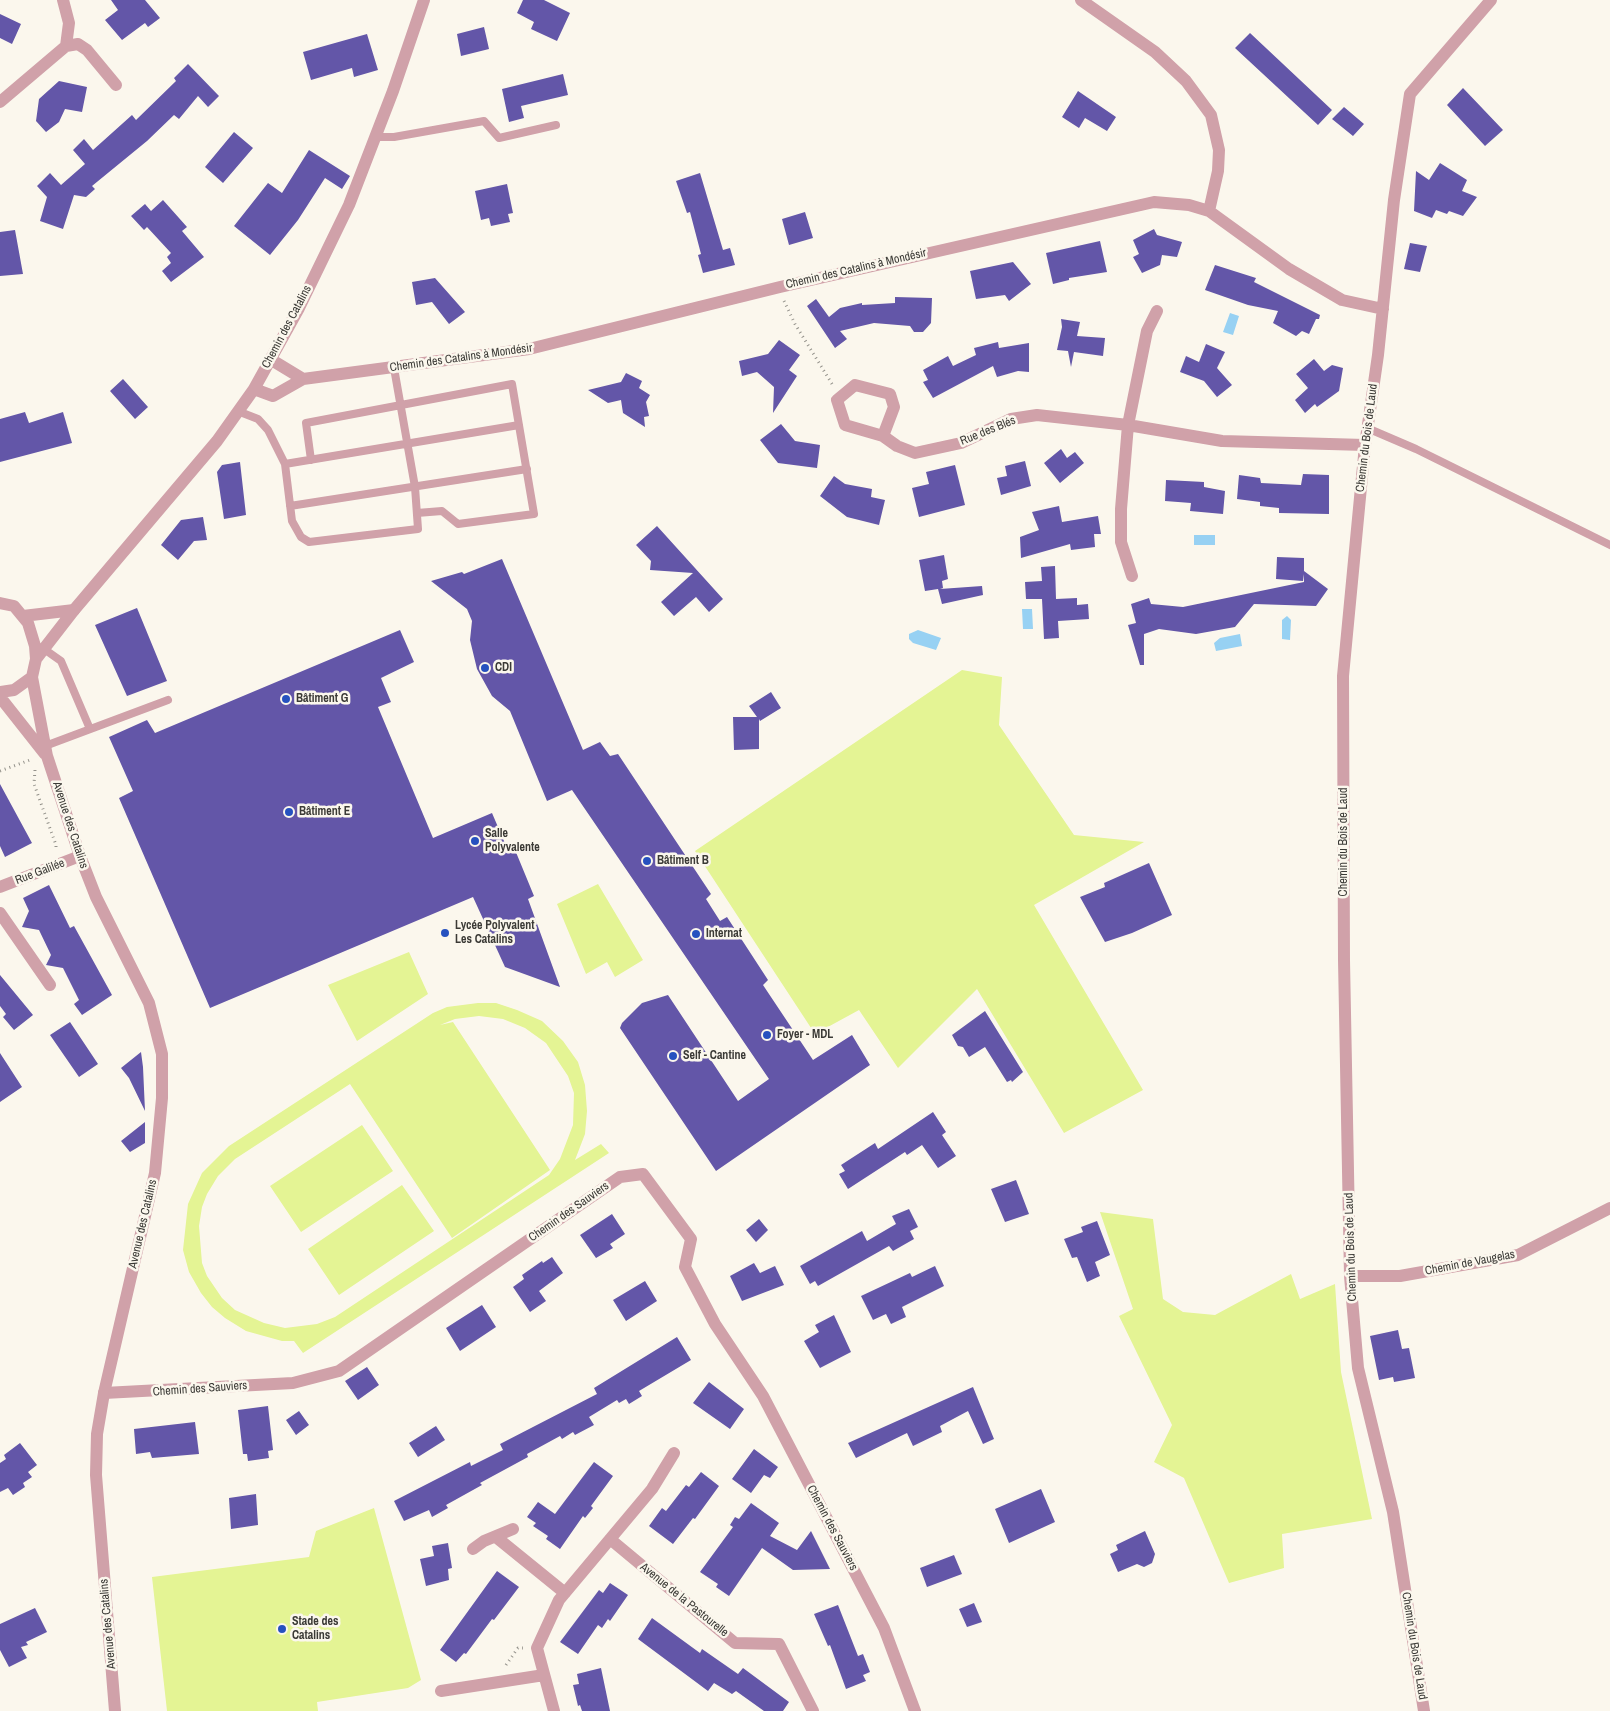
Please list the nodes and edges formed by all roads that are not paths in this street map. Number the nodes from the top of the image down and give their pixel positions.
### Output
1 (63, 0) edge
2 (424, 0) edge
3 (1081, 0) edge
4 (1491, 0) edge
5 (66, 46) junction
6 (116, 85) dead end
7 (0, 102) edge
8 (556, 124) dead end
9 (375, 137) junction
10 (1209, 211) junction
11 (1382, 309) junction
12 (1157, 311) dead end
13 (270, 359) junction
14 (394, 368) junction
15 (304, 379) junction
16 (254, 389) junction
17 (401, 406) junction
18 (240, 412) junction
19 (519, 425) junction
20 (1128, 425) junction
21 (1367, 428) junction
22 (883, 436) junction
23 (406, 445) junction
24 (1365, 445) junction
25 (311, 460) junction
26 (285, 464) junction
27 (527, 469) junction
28 (415, 487) junction
29 (290, 506) junction
30 (417, 513) junction
31 (1610, 545) edge
32 (1132, 576) dead end
33 (0, 592) edge
34 (3, 603) edge
35 (74, 610) junction
36 (23, 616) junction
37 (40, 654) junction
38 (32, 677) junction
39 (0, 692) edge
40 (0, 697) edge
41 (168, 700) dead end
42 (90, 729) junction
43 (46, 751) junction
44 (80, 856) junction
45 (0, 888) edge
46 (0, 913) edge
47 (50, 985) dead end
48 (1610, 1208) edge
49 (1350, 1276) junction
50 (104, 1393) junction
51 (674, 1453) dead end
52 (513, 1529) dead end
53 (496, 1537) junction
54 (610, 1539) junction
55 (473, 1549) dead end
56 (565, 1593) junction
57 (544, 1675) junction
58 (441, 1691) dead end
59 (115, 1711) edge
60 (554, 1711) edge
61 (813, 1711) edge
62 (915, 1711) edge
63 (1424, 1711) edge

1 - 5 street
2 - 9 street, Chemin des Catalins
3 - 10 street
4 - 11 street, Chemin du Bois de Laud
5 - 6 street
5 - 7 street
8 - 9 lane
9 - 13 street, Chemin des Catalins
10 - 11 street, Chemin des Catalins à Mondésir
10 - 14 street, Chemin des Catalins à Mondésir
11 - 21 street, Chemin du Bois de Laud
12 - 20 street
13 - 15 street
13 - 16 street, Chemin des Catalins
14 - 15 street, Chemin des Catalins à Mondésir
14 - 17 lane
15 - 16 street, Chemin des Catalins à Mondésir
16 - 18 street, Chemin des Catalins
17 - 19 lane
17 - 23 lane
17 - 25 lane
18 - 26 lane
18 - 35 street, Chemin des Catalins
19 - 23 lane
19 - 27 lane
20 - 22 street, Rue des Blés
20 - 24 street, Rue des Blés
20 - 32 street
21 - 24 street, Chemin du Bois de Laud
21 - 31 lane
22 - 22 street, Rue des Blés
23 - 25 lane
23 - 28 lane
24 - 49 street, Chemin du Bois de Laud
25 - 26 lane
26 - 29 lane
27 - 28 lane
27 - 30 lane
28 - 29 lane
28 - 30 lane
29 - 30 lane
33 - 34 street
34 - 36 street
35 - 36 street
35 - 37 street
36 - 37 street
37 - 38 street
37 - 42 lane
38 - 39 street
38 - 43 street, Avenue des Catalins
40 - 43 street, Avenue des Catalins
41 - 42 lane
42 - 43 lane
43 - 44 street, Avenue des Catalins
44 - 45 street, Rue Galilée
44 - 50 street, Avenue des Catalins
46 - 47 street
48 - 49 street, Chemin de Vaugelas
49 - 63 street, Chemin du Bois de Laud
50 - 59 street, Avenue des Catalins
50 - 62 street, Chemin des Sauviers
51 - 54 street
52 - 53 street
53 - 55 street
53 - 56 street
54 - 56 street
54 - 61 street, Avenue de la Pastourelle
56 - 57 street
57 - 58 street
57 - 60 street

